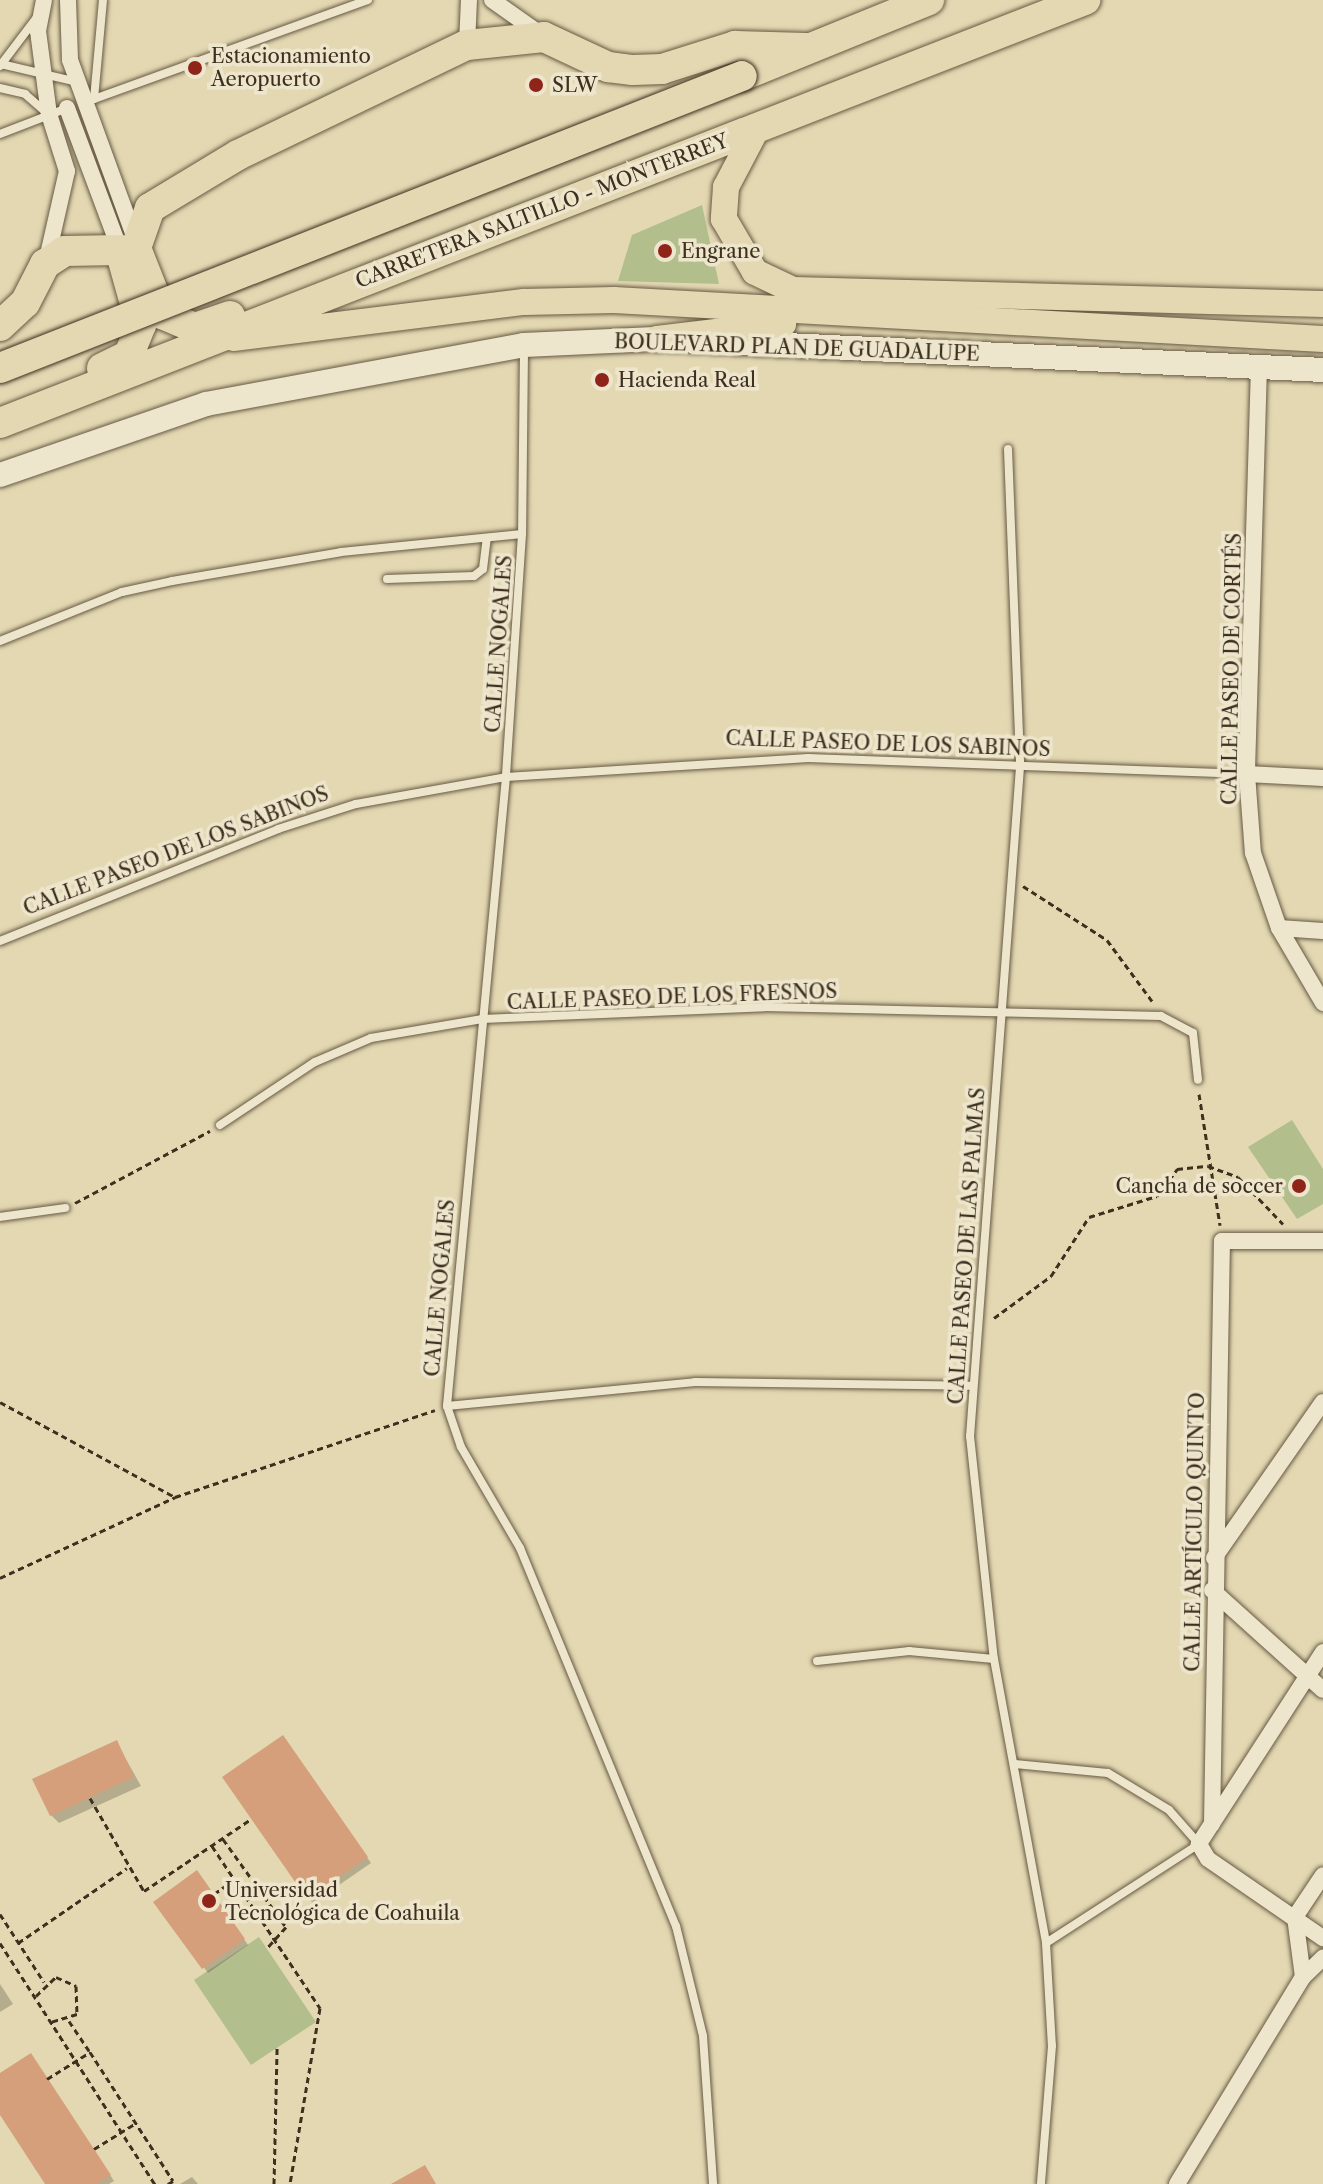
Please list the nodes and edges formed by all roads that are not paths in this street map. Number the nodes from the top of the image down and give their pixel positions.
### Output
1 (68, 0) edge
2 (103, 0) edge
3 (368, 0) edge
4 (469, 0) edge
5 (492, 0) edge
6 (929, 0) edge
7 (1085, 0) edge
8 (41, 8) edge
9 (544, 37) junction
10 (467, 45) junction
11 (806, 48) junction
12 (1, 65) edge
13 (44, 69) junction
14 (79, 83) junction
15 (0, 88) edge
16 (90, 100) junction
17 (67, 108) junction
18 (49, 114) junction
19 (757, 128) junction
20 (0, 134) edge
21 (128, 246) junction
22 (443, 247) junction
23 (45, 264) junction
24 (1290, 302) junction
25 (1323, 304) edge
26 (0, 326) edge
27 (1202, 327) junction
28 (225, 338) junction
29 (657, 339) junction
30 (1323, 339) edge
31 (524, 345) junction
32 (1259, 366) junction
33 (0, 368) edge
34 (1323, 370) edge
35 (0, 408) edge
36 (0, 423) edge
37 (1008, 449) dead end
38 (0, 475) edge
39 (522, 534) junction
40 (487, 538) junction
41 (387, 579) dead end
42 (0, 641) edge
43 (1020, 767) junction
44 (1247, 774) junction
45 (506, 777) junction
46 (1323, 778) edge
47 (1279, 928) junction
48 (1323, 931) edge
49 (0, 941) edge
50 (1323, 1003) edge
51 (1002, 1012) junction
52 (482, 1019) junction
53 (1198, 1080) road end
54 (220, 1125) road end
55 (65, 1208) road end
56 (0, 1217) edge
57 (1323, 1241) edge
58 (970, 1386) junction
59 (1323, 1402) edge
60 (447, 1406) junction
61 (1214, 1558) junction
62 (1212, 1590) junction
63 (1323, 1652) edge
64 (994, 1659) junction
65 (817, 1661) dead end
66 (1308, 1676) junction
67 (1323, 1690) edge
68 (1015, 1764) junction
69 (1212, 1824) junction
70 (1199, 1844) junction
71 (1323, 1875) edge
72 (1295, 1917) junction
73 (1323, 1938) edge
74 (1046, 1943) junction
75 (1323, 1958) edge
76 (1303, 1977) junction
77 (713, 2184) edge
78 (1041, 2184) edge
79 (1177, 2184) edge

1 - 14 street
2 - 16 lane
3 - 16 lane
4 - 10 street
5 - 9 street
6 - 11 highway
7 - 19 highway, CARRETERA SALTILLO - MONTERREY
8 - 12 lane
8 - 13 street
9 - 10 highway
9 - 11 highway
10 - 21 highway
11 - 33 highway, bridge
12 - 13 lane
13 - 14 lane
13 - 18 street
14 - 16 street
15 - 18 lane
16 - 17 lane
16 - 21 street
17 - 18 lane
17 - 21 street
18 - 20 lane
18 - 23 street
19 - 22 highway, CARRETERA SALTILLO - MONTERREY
19 - 24 main road
21 - 22 highway
21 - 23 highway
21 - 35 highway
22 - 28 highway, CARRETERA SALTILLO - MONTERREY
23 - 26 highway
24 - 25 main road
24 - 27 main road
27 - 28 main road, BOULEVARD PLAN DE GUADALUPE
27 - 29 main road
27 - 30 main road, BOULEVARD PLAN DE GUADALUPE
28 - 36 highway, CARRETERA SALTILLO - MONTERREY
29 - 31 street, BOULEVARD PLAN DE GUADALUPE
29 - 32 street, BOULEVARD PLAN DE GUADALUPE
31 - 38 street, BOULEVARD PLAN DE GUADALUPE
31 - 39 lane, CALLE NOGALES
32 - 34 street, BOULEVARD PLAN DE GUADALUPE
32 - 44 street, CALLE PASEO DE CORTÉS
37 - 43 lane, CALLE PASEO DE LAS PALMAS
39 - 40 lane
39 - 45 lane, CALLE NOGALES
40 - 41 lane
40 - 42 lane
43 - 44 lane, CALLE PASEO DE LOS SABINOS
43 - 45 lane, CALLE PASEO DE LOS SABINOS
43 - 51 lane, CALLE PASEO DE LAS PALMAS
44 - 46 street, CALLE PASEO DE LOS SABINOS
44 - 47 street, CALLE PASEO DE CORTÉS
45 - 49 lane, CALLE PASEO DE LOS SABINOS
45 - 52 lane, CALLE NOGALES
47 - 48 street
47 - 50 street, CALLE PASEO DE CORTÉS
51 - 52 lane, CALLE PASEO DE LOS FRESNOS
51 - 53 lane, CALLE PASEO DE LOS FRESNOS
51 - 58 lane, CALLE PASEO DE LAS PALMAS
52 - 54 lane, CALLE PASEO DE LOS FRESNOS
52 - 60 lane, CALLE NOGALES
55 - 56 lane
57 - 61 street, CALLE ARTÍCULO QUINTO
58 - 60 lane
58 - 64 lane, CALLE PASEO DE LAS PALMAS
59 - 61 street
60 - 77 lane, CALLE NOGALES
61 - 62 street, CALLE ARTÍCULO QUINTO
62 - 66 street
62 - 69 street, CALLE ARTÍCULO QUINTO
63 - 66 street
64 - 65 lane
64 - 68 lane, CALLE PASEO DE LAS PALMAS
66 - 67 street
66 - 69 street
68 - 70 lane
68 - 74 lane, CALLE PASEO DE LAS PALMAS
69 - 70 street
70 - 72 street
70 - 74 lane
71 - 72 street
72 - 73 street
72 - 76 street
74 - 78 lane, CALLE PASEO DE LAS PALMAS
75 - 76 street
76 - 79 street

